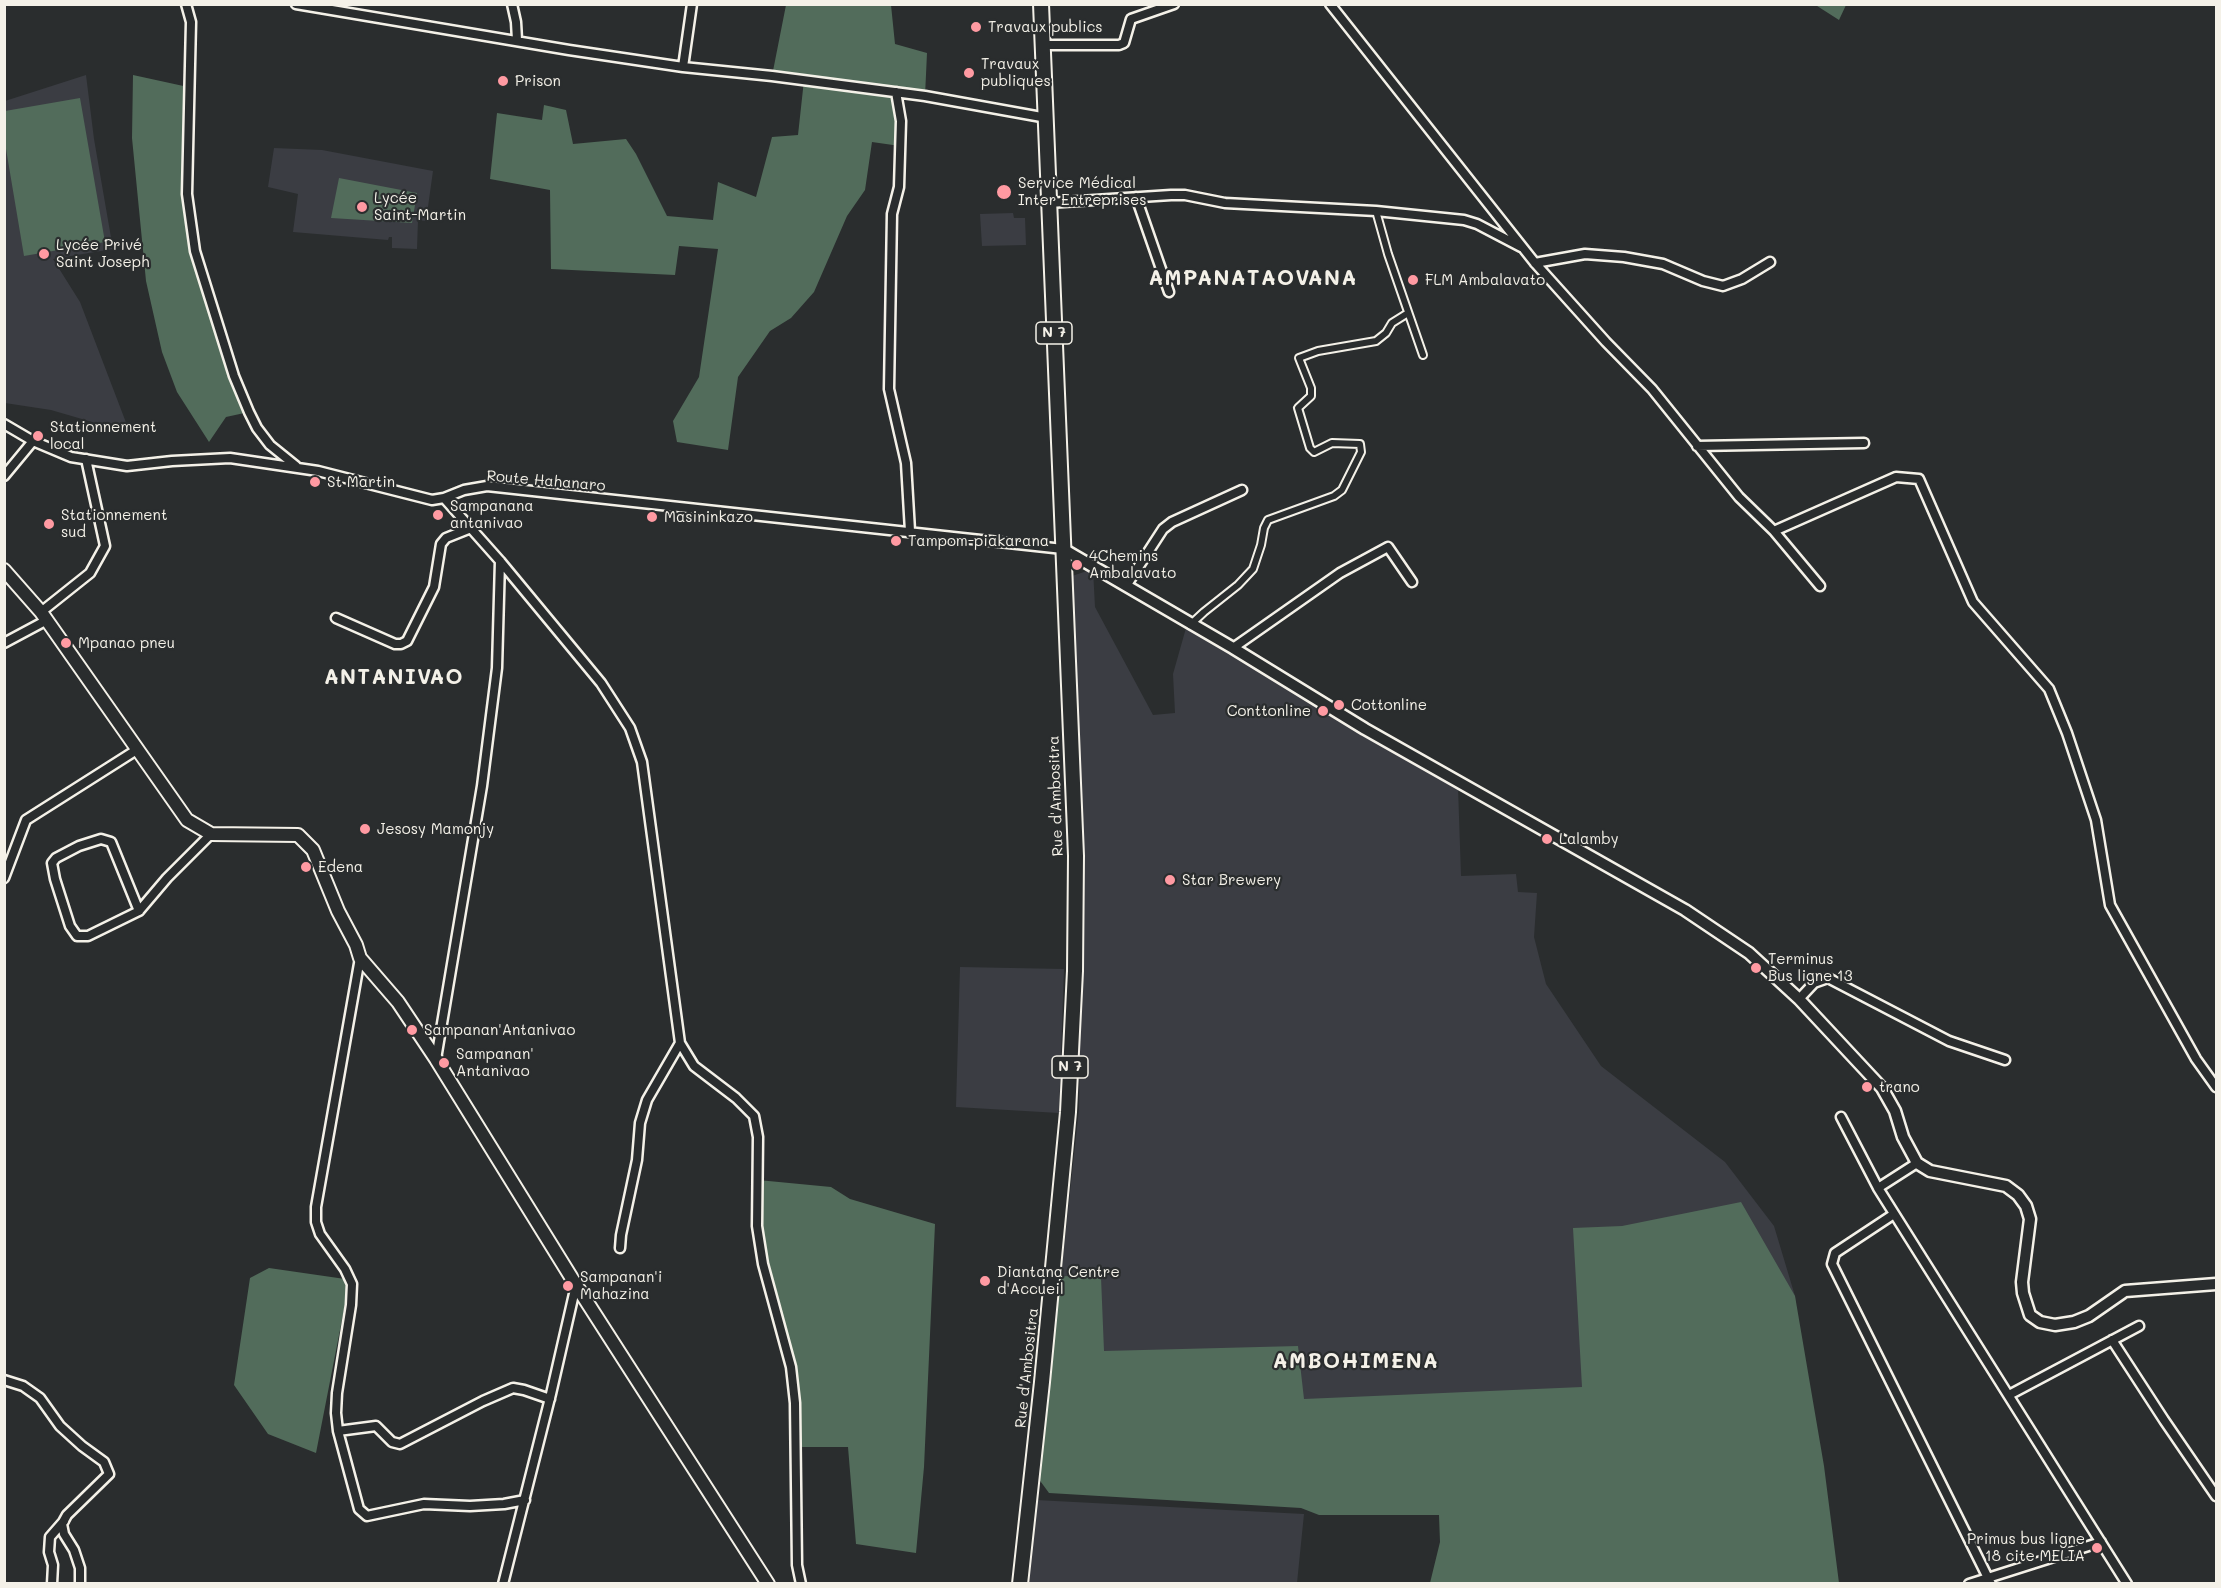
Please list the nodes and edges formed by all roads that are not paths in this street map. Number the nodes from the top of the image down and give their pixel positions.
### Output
1 (186, 4) edge
2 (296, 4) edge
3 (512, 4) edge
4 (693, 4) edge
5 (1041, 4) edge
6 (1174, 4) edge
7 (1330, 4) edge
8 (517, 40) junction
9 (1042, 45) junction
10 (683, 67) junction
11 (896, 92) junction
12 (1047, 118) junction
13 (1136, 197) junction
14 (1049, 203) junction
15 (1376, 211) junction
16 (1524, 249) junction
17 (1770, 262) dead end
18 (1535, 263) junction
19 (1169, 292) dead end
20 (1408, 313) junction
21 (1423, 355) dead end
22 (4, 424) edge
23 (33, 441) junction
24 (1864, 443) dead end
25 (1697, 446) junction
26 (86, 459) junction
27 (296, 467) junction
28 (4, 476) edge
29 (1242, 490) dead end
30 (444, 498) junction
31 (471, 528) junction
32 (910, 531) junction
33 (1774, 531) junction
34 (1063, 549) junction
35 (500, 561) junction
36 (4, 570) edge
37 (1412, 582) dead end
38 (1126, 586) junction
39 (1820, 586) dead end
40 (44, 616) junction
41 (336, 618) dead end
42 (1190, 625) junction
43 (4, 643) edge
44 (1233, 648) junction
45 (138, 749) junction
46 (211, 834) junction
47 (4, 878) edge
48 (139, 911) junction
49 (360, 958) junction
50 (1799, 999) junction
51 (680, 1043) junction
52 (436, 1059) junction
53 (2005, 1060) dead end
54 (2217, 1087) edge
55 (1841, 1117) dead end
56 (1917, 1163) junction
57 (1878, 1188) junction
58 (1894, 1214) junction
59 (620, 1248) dead end
60 (2217, 1284) edge
61 (576, 1285) junction
62 (2139, 1326) dead end
63 (2112, 1340) junction
64 (4, 1380) edge
65 (2009, 1395) junction
66 (550, 1400) junction
67 (338, 1431) junction
68 (2217, 1496) edge
69 (525, 1500) junction
70 (65, 1519) junction
71 (2101, 1542) junction
72 (1990, 1580) edge
73 (52, 1584) edge
74 (80, 1584) edge
75 (503, 1584) edge
76 (768, 1584) edge
77 (801, 1584) edge
78 (1020, 1584) edge
79 (1969, 1584) edge
80 (2127, 1584) edge

1 - 27 street
2 - 8 street
3 - 8 street
4 - 10 street
5 - 9 main road, Rue d'Ambositra / N 7
6 - 9 street
7 - 16 street
8 - 10 street
9 - 12 main road, Rue d'Ambositra / N 7
10 - 11 street
11 - 12 street
11 - 32 street
12 - 14 main road, Rue d'Ambositra / N 7
13 - 14 street
13 - 15 street
13 - 19 street
14 - 34 main road, Rue d'Ambositra / N 7
15 - 16 street
15 - 20 street
16 - 18 street
17 - 18 street
18 - 25 street
20 - 21 street
20 - 42 street
22 - 23 street, Route Hahanaro
23 - 26 street, Route Hahanaro
23 - 28 street
24 - 25 street
25 - 33 street
26 - 27 street, Route Hahanaro
26 - 40 street
27 - 30 street, Route Hahanaro
29 - 38 street
30 - 31 street
30 - 32 street, Route Hahanaro
31 - 35 street
31 - 41 street
32 - 34 street, Route Hahanaro
33 - 39 street
33 - 54 street
34 - 38 street
34 - 78 main road, Rue d'Ambositra / N 7
35 - 51 street
35 - 52 street
36 - 40 main road
37 - 44 street
38 - 42 street
40 - 43 street
40 - 45 main road
42 - 44 street
44 - 50 street
45 - 46 main road
45 - 47 street
46 - 48 street
46 - 49 main road
48 - 48 street
49 - 52 main road
49 - 67 street
50 - 53 street
50 - 56 street
51 - 59 street
51 - 77 street
52 - 61 main road
55 - 57 street
56 - 57 street
56 - 60 street
57 - 58 street
58 - 65 street
58 - 72 street
61 - 66 street
61 - 76 main road
62 - 63 street
63 - 65 street
63 - 68 street
64 - 70 street
65 - 71 street
66 - 67 street
66 - 69 street
67 - 69 street
69 - 75 street
70 - 73 street
70 - 74 street
71 - 72 street
71 - 80 street
72 - 79 street

